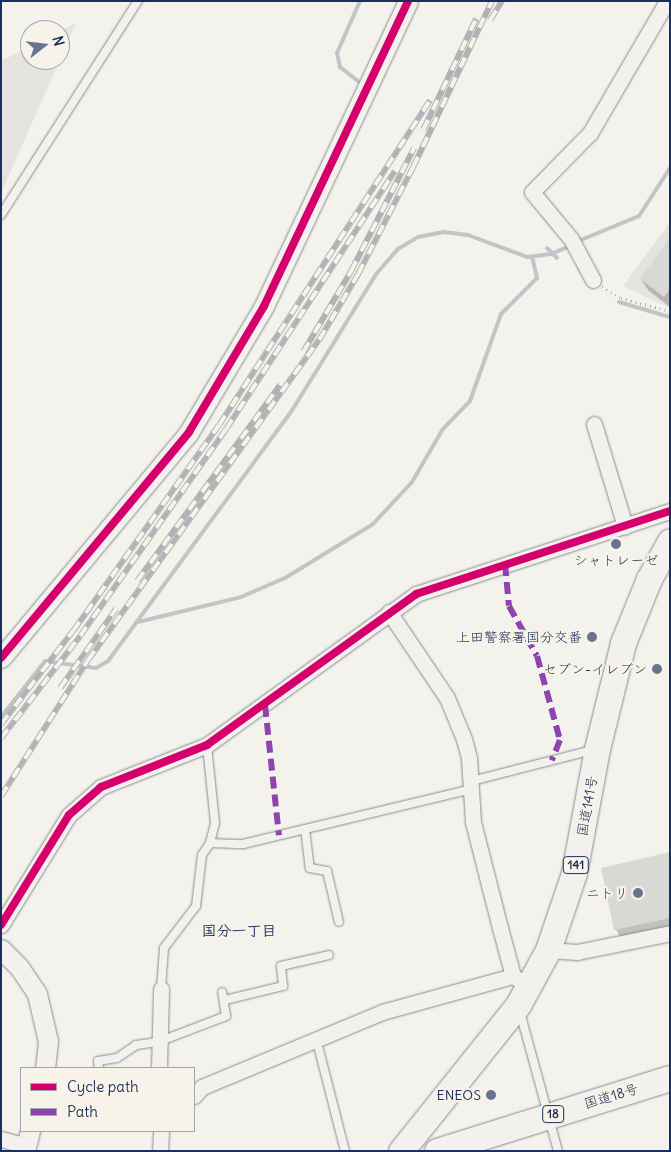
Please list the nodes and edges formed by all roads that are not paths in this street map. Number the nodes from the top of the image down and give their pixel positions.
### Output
1 (138, 1) edge
2 (408, 1) edge
3 (667, 1) edge
4 (1, 215) edge
5 (598, 284) road end
6 (594, 424) dead end
7 (670, 511) edge
8 (625, 526) junction
9 (670, 541) edge
10 (389, 612) junction
11 (1, 658) edge
12 (207, 745) junction
13 (597, 749) junction
14 (472, 785) junction
15 (305, 829) junction
16 (210, 843) junction
17 (339, 922) dead end
18 (1, 925) edge
19 (670, 932) edge
20 (1, 949) edge
21 (548, 950) junction
22 (329, 955) dead end
23 (161, 989) joint
24 (520, 989) junction
25 (222, 992) dead end
26 (225, 1000) junction
27 (316, 1038) junction
28 (158, 1042) junction
29 (45, 1067) edge
30 (99, 1067) edge
31 (159, 1067) edge
32 (670, 1078) edge
33 (195, 1095) edge
34 (549, 1115) junction
35 (161, 1132) edge
36 (1, 1139) edge
37 (27, 1142) edge
38 (160, 1151) edge
39 (345, 1151) edge
40 (401, 1151) edge
41 (437, 1151) edge
42 (558, 1151) edge

1 - 4 lane
2 - 11 street
3 - 5 street
6 - 8 street
7 - 8 street
8 - 10 street
9 - 13 highway, 国道141号 / 141
10 - 12 street
10 - 14 street
12 - 16 lane
12 - 18 street
13 - 14 lane
13 - 21 highway, 国道141号 / 141
14 - 15 lane
14 - 24 street
15 - 16 lane
15 - 17 lane
16 - 23 lane
19 - 21 street
20 - 29 street
21 - 24 highway, 国道141号 / 141
22 - 26 lane
23 - 28 street
24 - 27 street
24 - 34 lane
24 - 40 highway, 国道141号 / 141
25 - 26 lane
26 - 28 lane
27 - 33 street
27 - 39 lane
28 - 30 lane
28 - 31 street
32 - 34 highway, 国道18号 / 18
34 - 41 highway, 国道18号 / 18
34 - 42 lane
35 - 38 street
36 - 37 street

